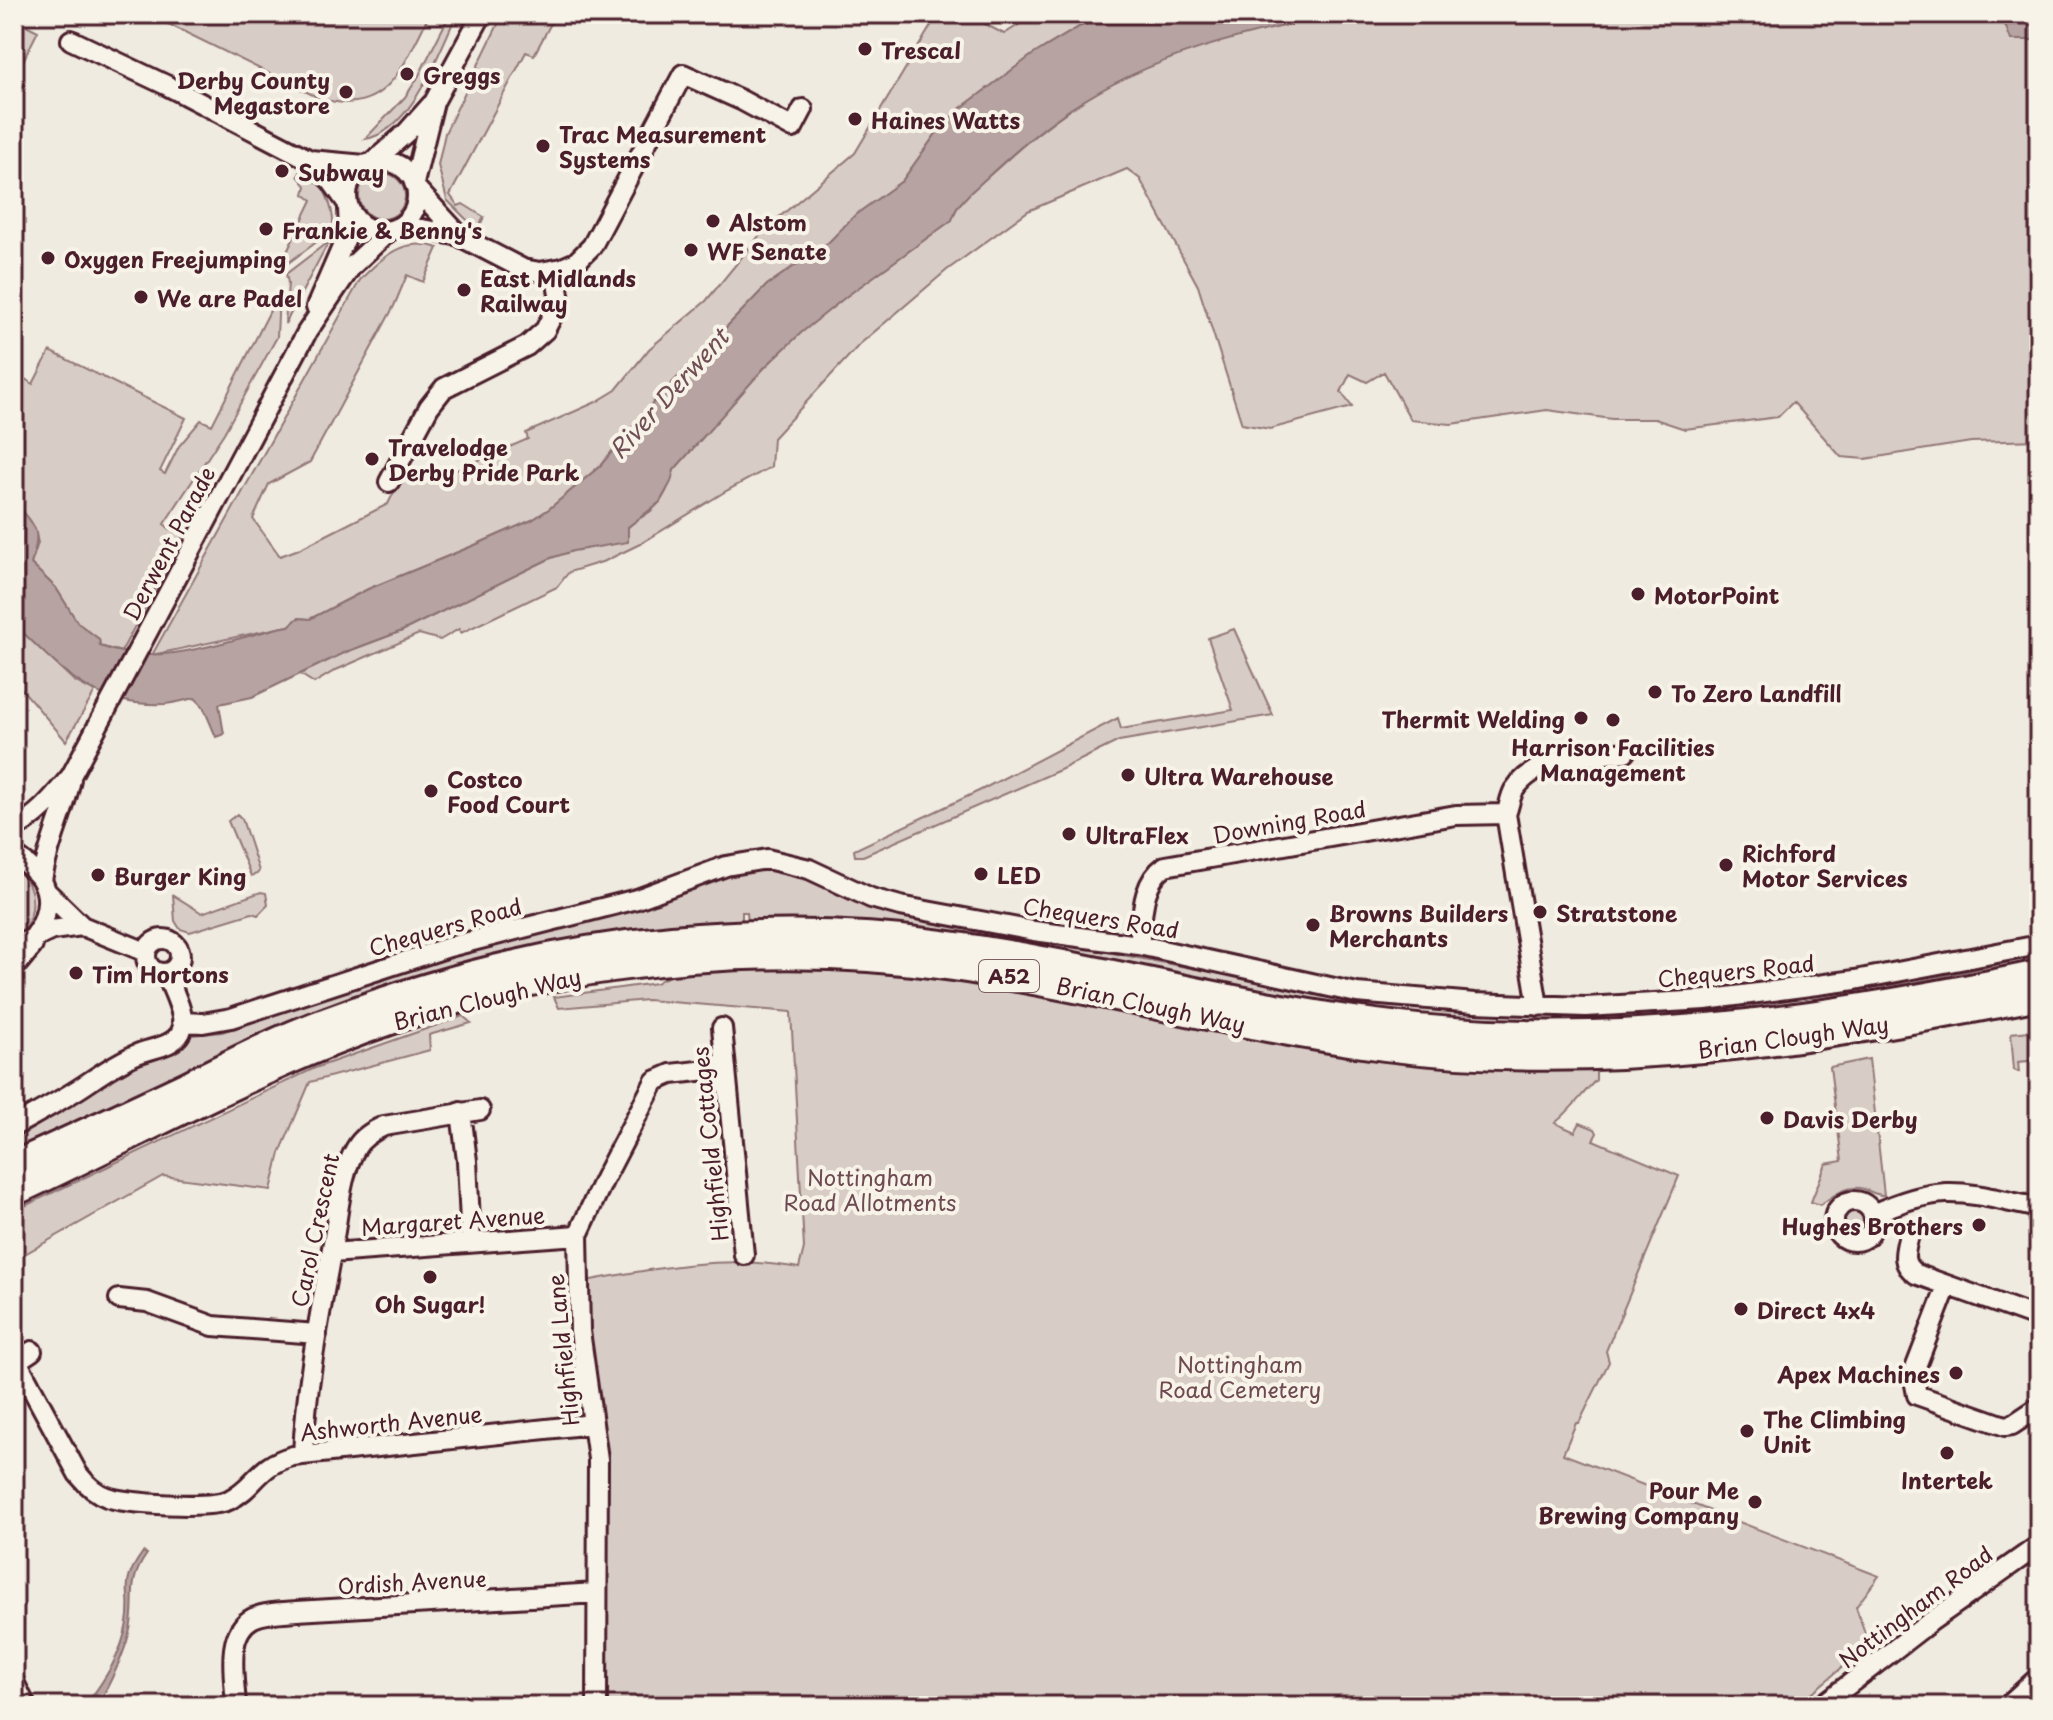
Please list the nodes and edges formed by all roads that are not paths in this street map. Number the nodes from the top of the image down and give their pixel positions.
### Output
1 (482, 14) edge
2 (71, 40) dead end
3 (434, 102) junction
4 (803, 109) dead end
5 (310, 160) junction
6 (369, 163) junction
7 (415, 186) junction
8 (348, 206) junction
9 (393, 229) junction
10 (461, 237) junction
11 (555, 270) junction
12 (307, 332) junction
13 (389, 482) dead end
14 (1625, 752) dead end
15 (73, 772) junction
16 (1506, 814) junction
17 (14, 828) edge
18 (14, 855) edge
19 (44, 886) junction
20 (82, 926) junction
21 (1139, 945) junction
22 (2039, 945) edge
23 (22, 950) edge
24 (146, 952) junction
25 (166, 973) junction
26 (2039, 974) edge
27 (2039, 996) edge
28 (1538, 1006) junction
29 (182, 1022) junction
30 (722, 1028) dead end
31 (726, 1068) junction
32 (480, 1110) dead end
33 (461, 1112) junction
34 (14, 1126) edge
35 (18, 1163) edge
36 (14, 1192) edge
37 (2039, 1208) edge
38 (1873, 1214) dead end
39 (578, 1235) junction
40 (1909, 1235) dead end
41 (471, 1243) junction
42 (331, 1253) junction
43 (744, 1255) dead end
44 (1947, 1286) junction
45 (119, 1299) dead end
46 (2039, 1318) edge
47 (317, 1334) junction
48 (32, 1351) dead end
49 (2039, 1407) edge
50 (593, 1424) junction
51 (303, 1455) junction
52 (2039, 1545) edge
53 (597, 1593) junction
54 (2039, 1677) edge
55 (14, 1682) edge
56 (26, 1706) edge
57 (236, 1706) edge
58 (597, 1706) edge
59 (1821, 1706) edge
60 (2007, 1706) edge

1 - 3 street
2 - 5 street
3 - 6 street
3 - 7 street
4 - 11 street
5 - 6 street
5 - 8 street
6 - 7 street
6 - 8 street
7 - 9 street
7 - 10 street
8 - 9 street
8 - 12 street, Derwent Parade
9 - 10 street
9 - 12 street, Derwent Parade
10 - 11 street
11 - 13 street
12 - 15 street, Derwent Parade
14 - 16 street
15 - 17 street, Derwent Parade
15 - 19 street, Derwent Parade
16 - 21 street, Downing Road
16 - 28 street
18 - 19 street
19 - 20 street
19 - 23 street, Derwent Parade
20 - 23 street
20 - 24 street
21 - 28 street, Chequers Road
21 - 29 street, Chequers Road
22 - 28 street, Chequers Road
24 - 25 street
24 - 25 street
25 - 29 street
26 - 35 highway, Brian Clough Way / A52
27 - 36 highway, Brian Clough Way / A52
29 - 34 street
30 - 31 street, Highfield Cottages
31 - 39 street, Highfield Lane
31 - 43 street, Highfield Cottages
32 - 33 street, Carol Crescent
33 - 41 street
33 - 42 street, Carol Crescent
37 - 38 street
39 - 41 street, Margaret Avenue
39 - 50 street, Highfield Lane
40 - 44 street
41 - 42 street, Margaret Avenue
42 - 47 street, Carol Crescent
44 - 46 street
44 - 49 street
45 - 47 street
47 - 51 street, Carol Crescent
48 - 51 street, Ashworth Avenue
50 - 51 street, Ashworth Avenue
50 - 53 street, Highfield Lane
52 - 59 street, Nottingham Road
53 - 57 street, Ordish Avenue
53 - 58 street, Highfield Lane
54 - 60 street
55 - 56 street

